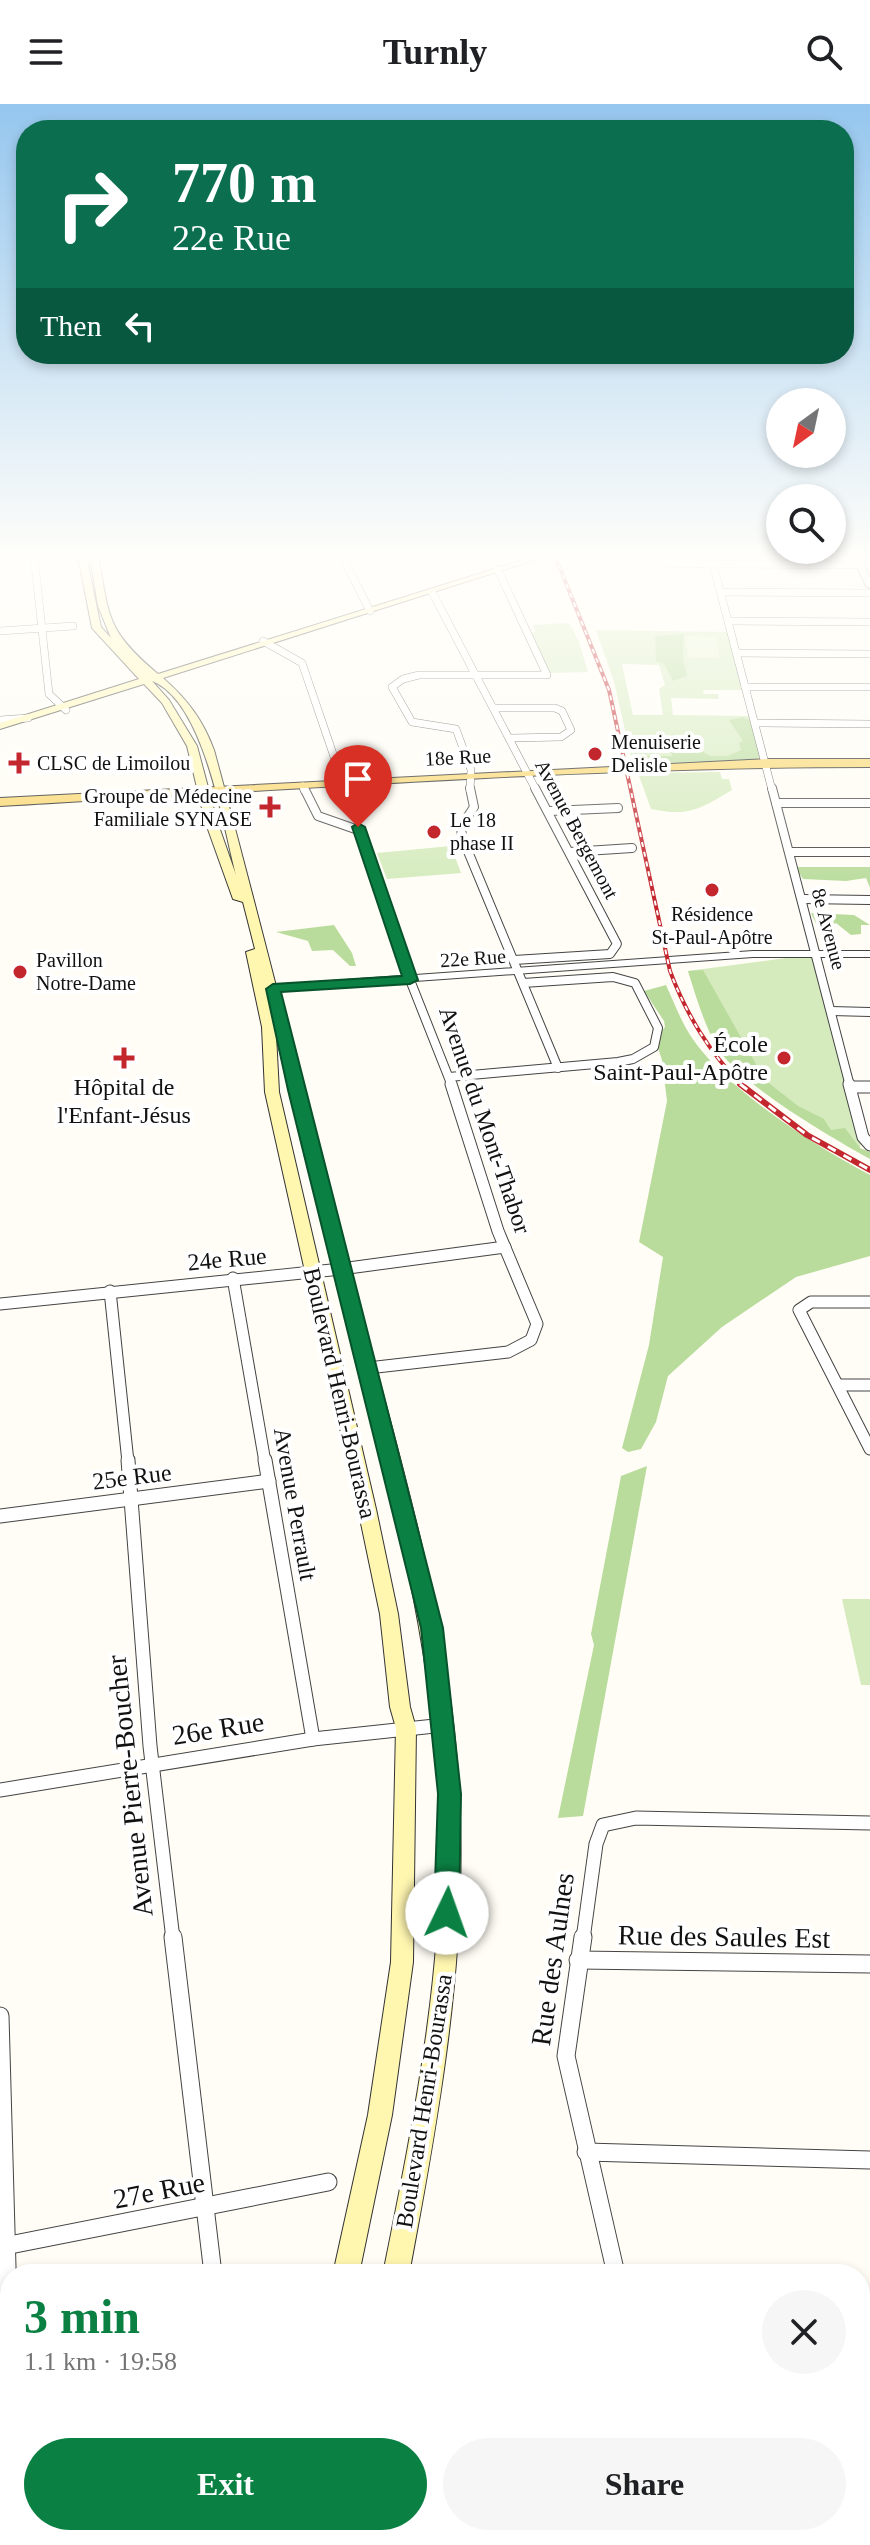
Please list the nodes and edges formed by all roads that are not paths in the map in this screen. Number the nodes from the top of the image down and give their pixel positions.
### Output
1 (46, 670) edge
2 (143, 670) edge
3 (145, 670) edge
4 (182, 670) edge
5 (304, 670) edge
6 (474, 670) edge
7 (545, 670) edge
8 (741, 670) edge
9 (477, 675) junction
10 (153, 679) junction
11 (745, 687) junction
12 (870, 687) edge
13 (62, 708) junction
14 (494, 708) junction
15 (28, 718) junction
16 (0, 720) edge
17 (755, 723) junction
18 (870, 724) edge
19 (0, 728) edge
20 (511, 738) junction
21 (768, 763) junction
22 (870, 763) edge
23 (525, 774) junction
24 (469, 776) junction
25 (343, 783) junction
26 (303, 786) junction
27 (219, 790) junction
28 (204, 791) junction
29 (0, 802) edge
30 (776, 803) junction
31 (870, 803) edge
32 (618, 808) dead end
33 (550, 811) junction
34 (632, 848) dead end
35 (570, 852) junction
36 (790, 852) junction
37 (870, 852) edge
38 (803, 899) junction
39 (870, 900) edge
40 (816, 954) junction
41 (870, 954) edge
42 (514, 960) junction
43 (521, 978) junction
44 (410, 980) junction
45 (267, 989) junction
46 (831, 1011) junction
47 (870, 1012) edge
48 (558, 1068) junction
49 (449, 1077) junction
50 (853, 1087) junction
51 (870, 1087) edge
52 (869, 1145) edge
53 (505, 1247) junction
54 (341, 1269) junction
55 (312, 1271) junction
56 (233, 1278) junction
57 (110, 1291) junction
58 (870, 1302) edge
59 (0, 1304) edge
60 (368, 1368) junction
61 (839, 1385) junction
62 (870, 1385) edge
63 (870, 1449) edge
64 (269, 1481) junction
65 (132, 1500) junction
66 (0, 1516) edge
67 (444, 1725) junction
68 (406, 1728) junction
69 (313, 1739) junction
70 (152, 1765) junction
71 (0, 1790) edge
72 (870, 1823) edge
73 (578, 1960) junction
74 (870, 1964) edge
75 (0, 2016) edge
76 (586, 2152) junction
77 (870, 2160) edge
78 (328, 2182) dead end
79 (206, 2207) junction
80 (3, 2247) edge
81 (212, 2264) edge
82 (348, 2264) edge
83 (398, 2264) edge
84 (614, 2264) edge

1 - 13 street
2 - 10 main road, Boulevard Henri-Bourassa
3 - 10 main road, Boulevard Henri-Bourassa
4 - 10 main road
5 - 25 street
6 - 9 street, Avenue Bergemont
7 - 9 street
8 - 11 street, 8e Avenue
9 - 14 street, Avenue Bergemont
9 - 24 street
10 - 13 main road
10 - 27 main road, Boulevard Henri-Bourassa
10 - 28 main road, Boulevard Henri-Bourassa
11 - 12 street
11 - 17 street, 8e Avenue
13 - 15 main road
13 - 19 main road
14 - 20 street, Avenue Bergemont
14 - 20 street
15 - 16 street
15 - 19 main road
17 - 18 street
17 - 21 street, 8e Avenue
20 - 23 street, Avenue Bergemont
21 - 22 main road, 18e Rue
21 - 23 main road, 18e Rue
21 - 30 street, 8e Avenue
23 - 24 main road, 18e Rue
23 - 33 street, Avenue Bergemont
24 - 25 main road, 18e Rue
24 - 42 street
25 - 26 main road, 18e Rue
26 - 27 main road, 18e Rue
26 - 44 street, Avenue du Mont-Thabor
27 - 28 main road, 18e Rue
27 - 45 main road, Boulevard Henri-Bourassa
28 - 29 main road, 18e Rue
28 - 45 main road, Boulevard Henri-Bourassa
30 - 31 street
30 - 36 street, 8e Avenue
32 - 33 street
33 - 35 street, Avenue Bergemont
34 - 35 street
35 - 42 street, Avenue Bergemont
36 - 37 street
36 - 38 street, 8e Avenue
38 - 39 street
38 - 40 street, 8e Avenue
40 - 41 street, 22e Rue
40 - 43 street, 22e Rue
40 - 46 street, 8e Avenue
42 - 43 street
43 - 44 street, 22e Rue
43 - 48 street
43 - 48 street
44 - 45 street, 22e Rue
44 - 49 street, Avenue du Mont-Thabor
45 - 54 main road, Boulevard Henri-Bourassa
45 - 55 main road, Boulevard Henri-Bourassa
46 - 47 street
46 - 50 street, 8e Avenue
48 - 49 street
49 - 53 street, Avenue du Mont-Thabor
50 - 51 street
50 - 52 street, 8e Avenue
53 - 54 street, 24e Rue
53 - 60 street, Avenue du Mont-Thabor
54 - 55 street, 24e Rue
54 - 60 main road, Boulevard Henri-Bourassa
55 - 56 street, 24e Rue
55 - 68 main road, Boulevard Henri-Bourassa
56 - 57 street, 24e Rue
56 - 64 street, Avenue Perrault
57 - 59 street, 24e Rue
57 - 65 street, Avenue Pierre-Boucher
58 - 61 street
60 - 67 main road, Boulevard Henri-Bourassa
61 - 62 street
61 - 63 street
64 - 65 street, 25e Rue
64 - 69 street, Avenue Perrault
65 - 66 street, 25e Rue
65 - 70 street, Avenue Pierre-Boucher
67 - 68 street, 26e Rue
67 - 83 main road, Boulevard Henri-Bourassa
68 - 69 street, 26e Rue
68 - 82 main road, Boulevard Henri-Bourassa
69 - 70 street, 26e Rue
70 - 71 street, 26e Rue
70 - 79 street, Avenue Pierre-Boucher
72 - 73 street, Rue des Aulnes
73 - 74 street, Rue des Saules Est
73 - 76 street, Rue des Aulnes
75 - 80 street
76 - 77 street
76 - 84 street, Rue des Aulnes
78 - 79 street, 27e Rue
79 - 80 street, 27e Rue
79 - 81 street, Avenue Pierre-Boucher

